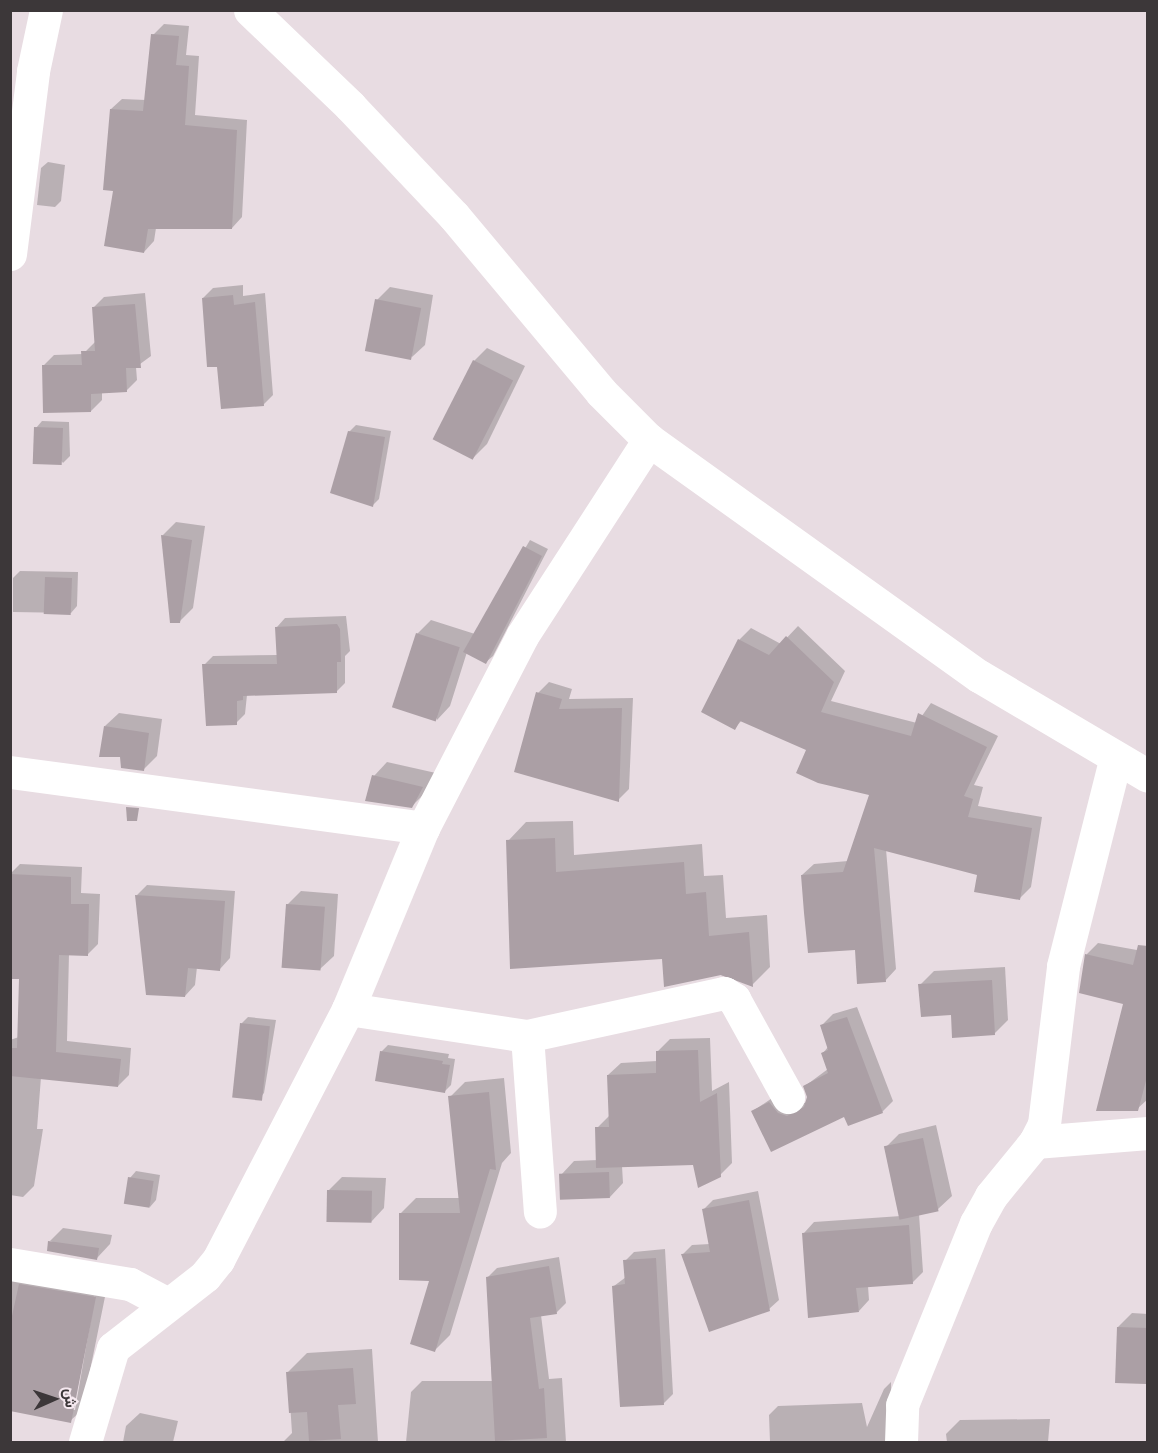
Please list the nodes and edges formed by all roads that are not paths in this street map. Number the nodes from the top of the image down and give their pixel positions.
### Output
1 (46, 10) edge
2 (250, 10) edge
3 (10, 254) edge
4 (648, 440) junction
5 (1115, 760) junction
6 (10, 772) edge
7 (1148, 776) edge
8 (423, 828) junction
9 (348, 1009) junction
10 (527, 1036) junction
11 (788, 1097) dead end
12 (1148, 1133) edge
13 (1035, 1142) junction
14 (540, 1212) dead end
15 (10, 1263) edge
16 (168, 1304) junction
17 (85, 1443) edge
18 (901, 1443) edge

1 - 3 street
2 - 4 street
4 - 5 street
4 - 8 street
5 - 7 street
5 - 13 street
6 - 8 street
8 - 9 street
9 - 10 street
9 - 16 street
10 - 11 street
10 - 14 street
12 - 13 street
13 - 18 street
15 - 16 street
16 - 17 street

